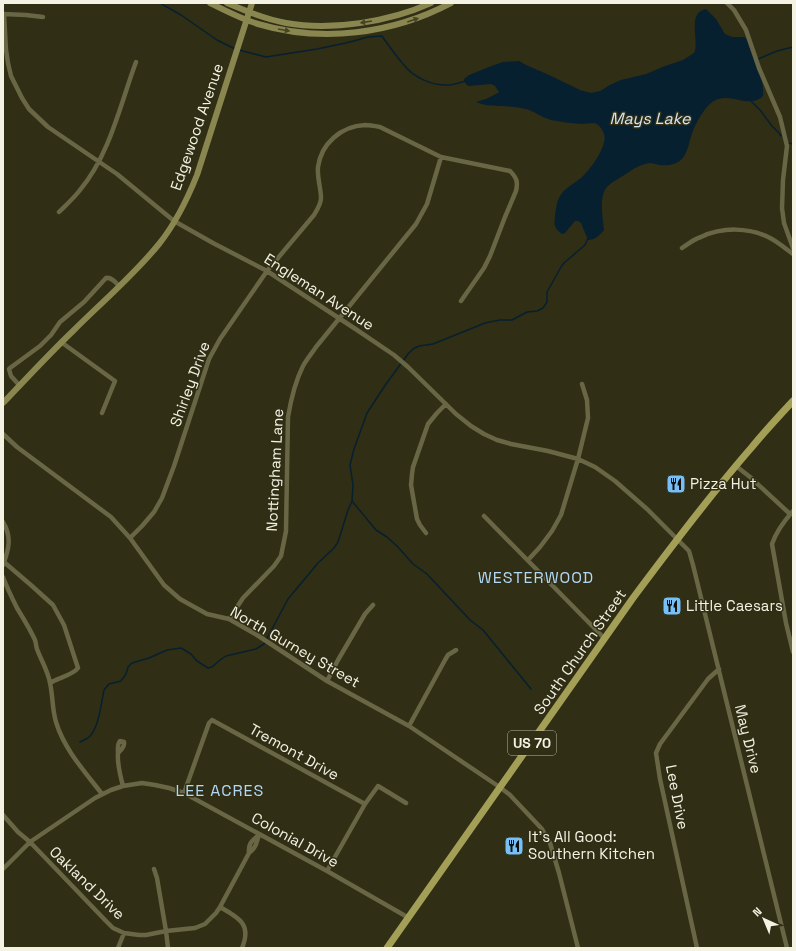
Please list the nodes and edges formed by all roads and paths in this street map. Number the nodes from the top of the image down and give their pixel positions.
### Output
1 (210, 3) edge
2 (227, 3) edge
3 (252, 3) edge
4 (431, 3) edge
5 (451, 3) edge
6 (728, 3) edge
7 (249, 12) junction
8 (3, 14) edge
9 (43, 17) dead end
10 (247, 20) junction
11 (136, 62) dead end
12 (441, 157) junction
13 (99, 161) junction
14 (59, 212) dead end
15 (174, 221) junction
16 (682, 248) dead end
17 (793, 248) edge
18 (793, 254) edge
19 (266, 271) junction
20 (119, 286) junction
21 (461, 301) dead end
22 (339, 318) junction
23 (61, 342) junction
24 (582, 384) dead end
25 (20, 386) junction
26 (793, 402) edge
27 (3, 403) edge
28 (446, 404) junction
29 (102, 413) dead end
30 (3, 434) edge
31 (578, 459) junction
32 (736, 466) junction
33 (791, 513) edge
34 (484, 516) dead end
35 (3, 522) edge
36 (426, 533) dead end
37 (130, 538) junction
38 (677, 539) junction
39 (528, 560) junction
40 (3, 564) edge
41 (3, 577) edge
42 (373, 605) dead end
43 (229, 620) junction
44 (605, 639) junction
45 (456, 650) dead end
46 (793, 650) edge
47 (719, 669) junction
48 (327, 681) junction
49 (50, 683) junction
50 (409, 726) junction
51 (118, 753) dead end
52 (123, 786) junction
53 (501, 788) junction
54 (184, 793) junction
55 (102, 794) junction
56 (406, 803) dead end
57 (365, 804) junction
58 (3, 815) edge
59 (259, 834) junction
60 (30, 842) junction
61 (3, 869) edge
62 (154, 869) dead end
63 (327, 871) junction
64 (220, 907) junction
65 (409, 918) junction
66 (166, 931) junction
67 (124, 933) junction
68 (118, 948) edge
69 (168, 948) edge
70 (242, 948) edge
71 (387, 948) edge
72 (578, 948) edge
73 (697, 948) edge
74 (787, 948) edge

1 - 10 street
2 - 7 street
3 - 7 street, Edgewood Avenue
4 -> 7 street
10 -> 5 street
6 - 17 street
7 - 10 street, Edgewood Avenue
8 - 9 street
8 - 13 street, Engleman Avenue
10 - 15 street, Edgewood Avenue
11 - 13 street
12 - 19 street, Shirley Drive
12 - 21 street, Shirley Drive
12 - 22 street, Nottingham Lane
13 - 14 street
13 - 15 street, Engleman Avenue
15 - 19 street, Engleman Avenue
15 - 20 street, Edgewood Avenue
16 - 18 street
19 - 22 street, Engleman Avenue
19 - 37 street, Shirley Drive
20 - 23 street, Edgewood Avenue
20 - 25 street
22 - 28 street, Engleman Avenue
22 - 43 street, Nottingham Lane
23 - 25 street, Edgewood Avenue
23 - 29 street
24 - 31 street
25 - 27 street, Edgewood Avenue
26 - 32 main road, South Church Street / US 70
28 - 31 street, Engleman Avenue
28 - 36 street
30 - 37 street, North Gurney Street
31 - 38 street, Engleman Avenue
31 - 39 street
32 - 33 street
32 - 38 main road, South Church Street / US 70
33 - 46 street
34 - 39 street
35 - 40 street
37 - 43 street, North Gurney Street
38 - 44 main road, South Church Street / US 70
38 - 47 street, May Drive
39 - 44 street
40 - 49 street
41 - 49 street
42 - 48 street
43 - 48 street, North Gurney Street
44 - 53 main road, South Church Street / US 70
45 - 50 street
47 - 73 street, Lee Drive
47 - 74 street, May Drive
48 - 50 street, North Gurney Street
49 - 55 street
50 - 53 street, North Gurney Street
51 - 52 street
52 - 54 street, Colonial Drive
52 - 55 street, Colonial Drive
53 - 65 main road, South Church Street / US 70
53 - 72 street, North Gurney Street
54 - 57 street, Tremont Drive
54 - 59 street, Colonial Drive
55 - 60 street, Colonial Drive
56 - 57 street
57 - 63 street
58 - 60 street, Oakland Drive
59 - 63 street, Colonial Drive
59 - 64 street, Oakland Drive
60 - 61 street, Colonial Drive
60 - 67 street, Oakland Drive
62 - 66 street
63 - 65 street, Colonial Drive
64 - 66 street, Oakland Drive
64 - 70 street
65 - 71 main road, South Church Street / US 70
66 - 67 street, Oakland Drive
66 - 69 street
67 - 68 street

